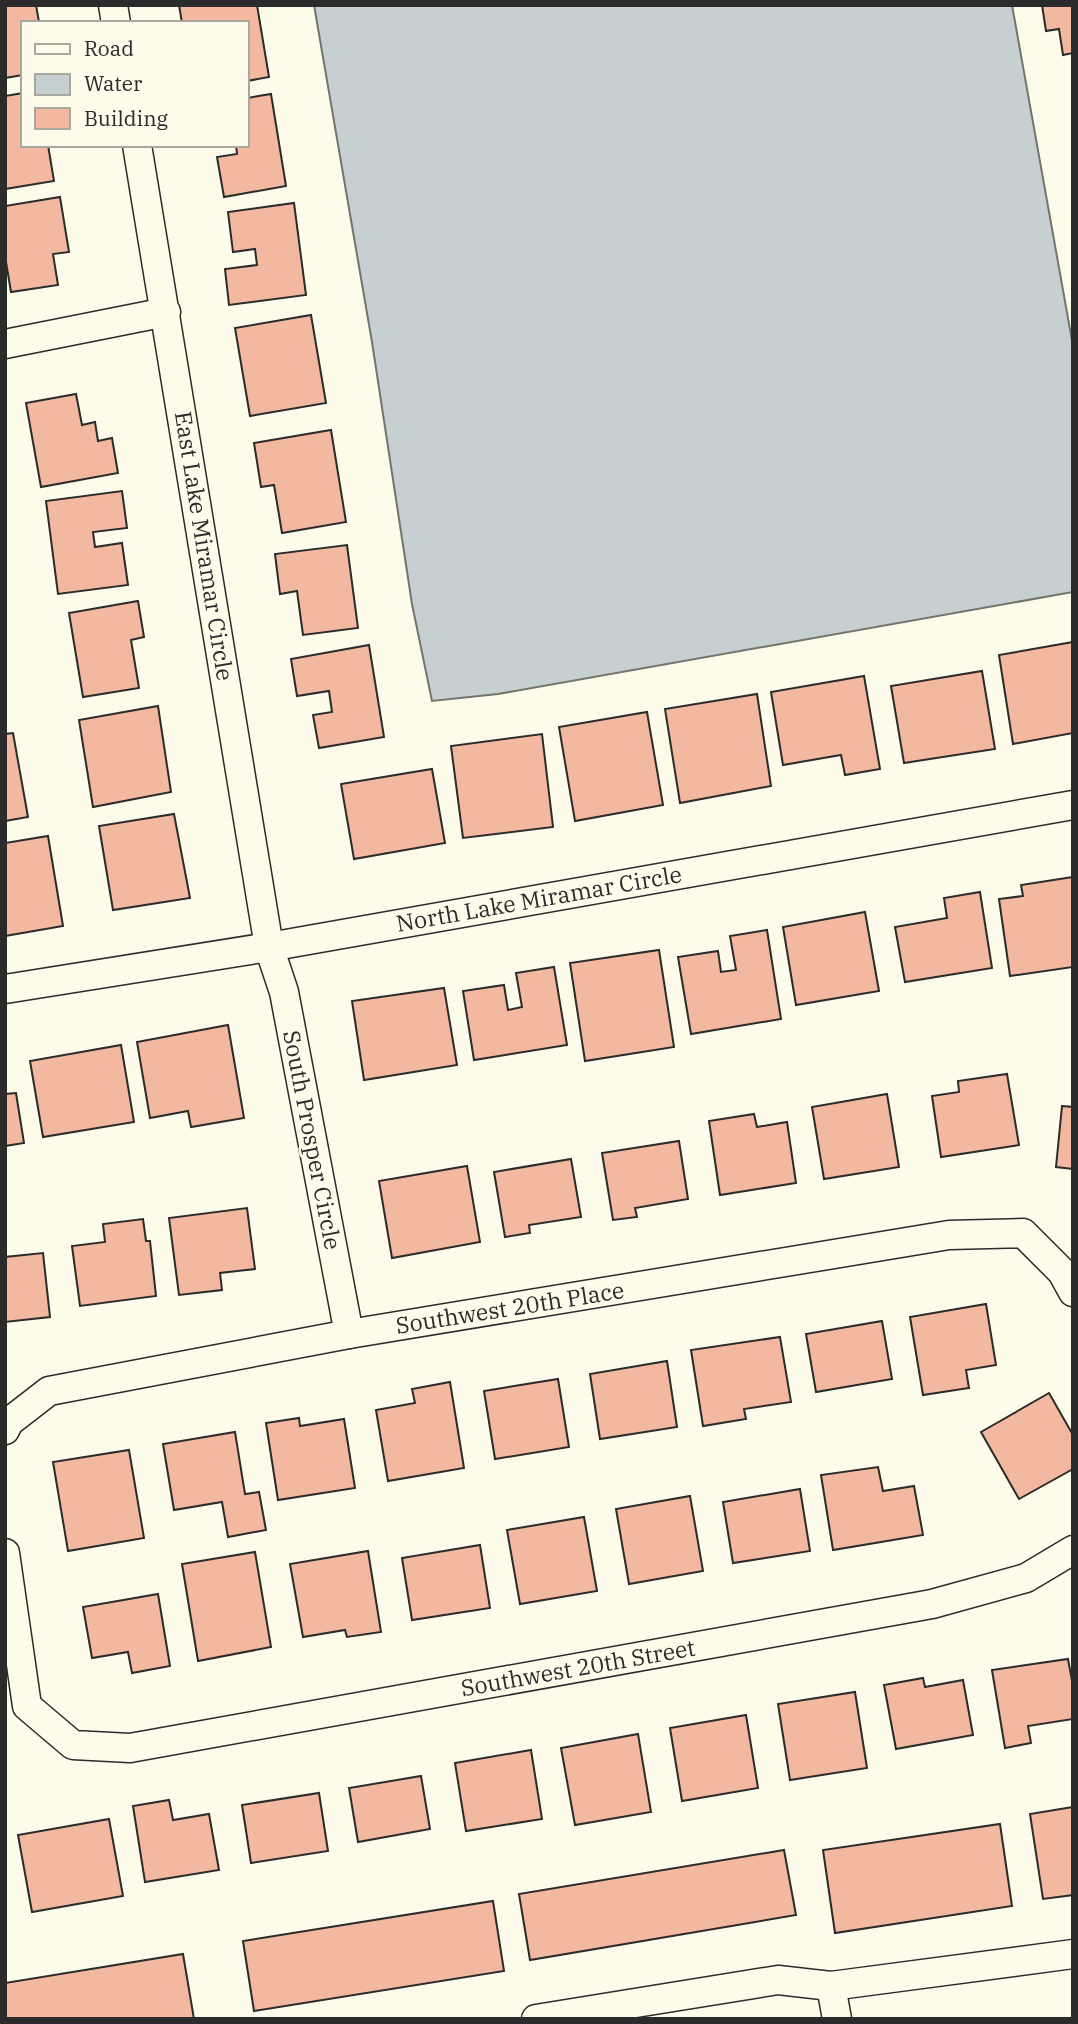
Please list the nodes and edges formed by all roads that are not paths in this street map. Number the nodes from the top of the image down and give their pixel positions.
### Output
1 (137, 147) edge
2 (166, 312) junction
3 (5, 344) edge
4 (1073, 805) edge
5 (269, 947) junction
6 (5, 989) edge
7 (1073, 1292) edge
8 (349, 1335) junction
9 (7, 1426) edge
10 (1073, 1550) edge
11 (5, 1553) edge
12 (1073, 1954) edge
13 (831, 1986) junction
14 (536, 2019) edge
15 (837, 2019) edge

1 - 2 street, East Lake Miramar Circle
2 - 3 street
2 - 5 street, East Lake Miramar Circle
4 - 5 street, North Lake Miramar Circle
5 - 6 street, North Lake Miramar Circle
5 - 8 street, South Prosper Circle
7 - 8 street, Southwest 20th Place
8 - 9 street, Southwest 20th Place
10 - 11 street, Southwest 20th Street
12 - 13 street
13 - 14 street
13 - 15 street

